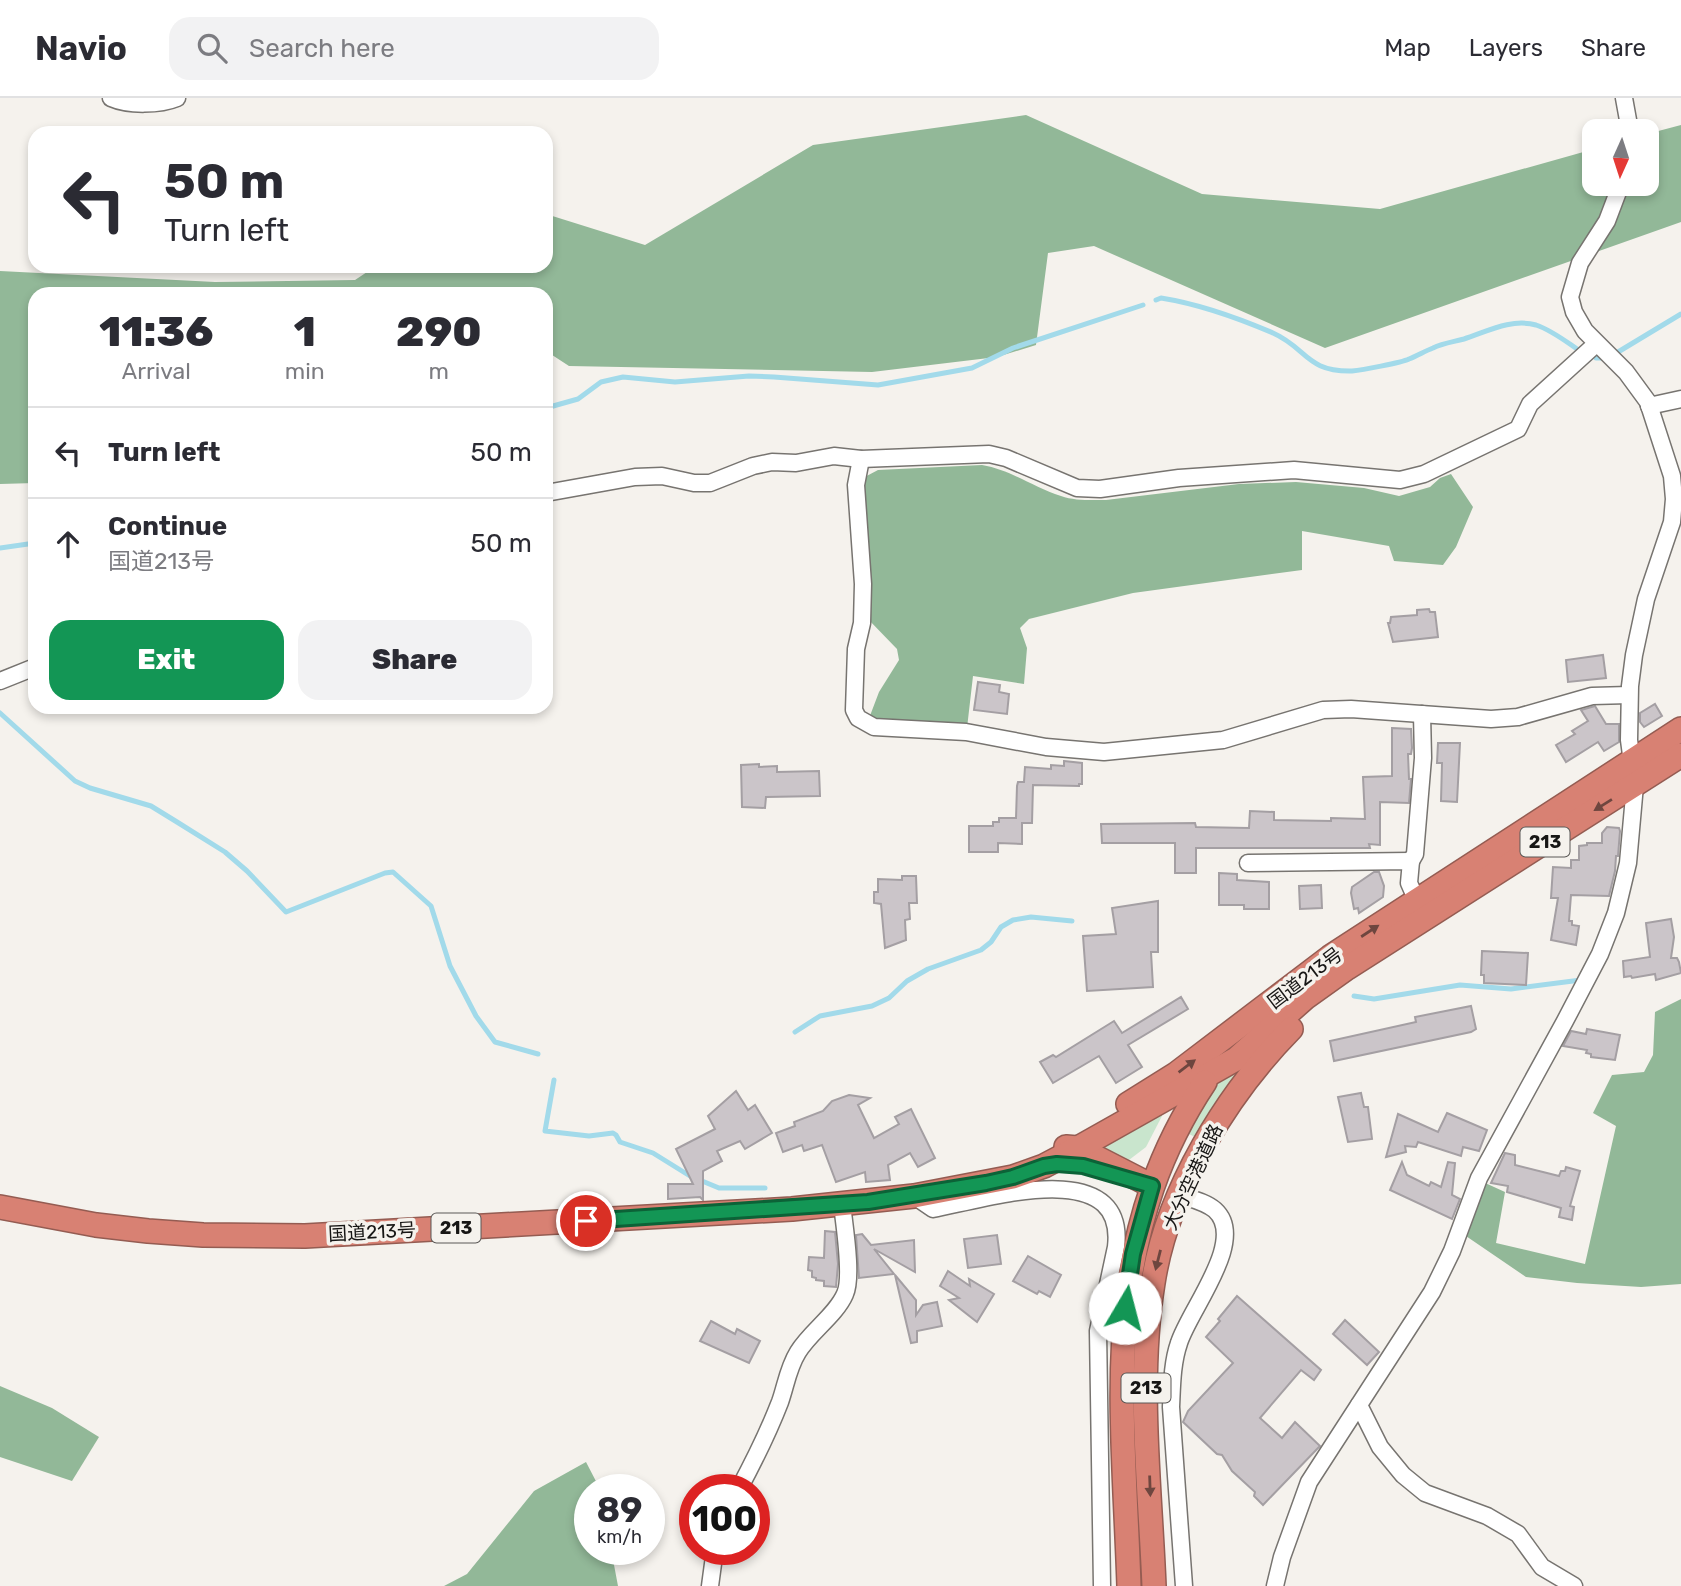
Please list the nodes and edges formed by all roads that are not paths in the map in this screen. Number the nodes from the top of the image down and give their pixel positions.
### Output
1 (111, 98) edge
2 (177, 98) edge
3 (1624, 98) edge
4 (1628, 119) edge
5 (1616, 196) edge
6 (1596, 344) junction
7 (1681, 399) edge
8 (1649, 406) junction
9 (860, 459) junction
10 (553, 492) edge
11 (28, 670) edge
12 (0, 681) edge
13 (1629, 695) junction
14 (1422, 714) junction
15 (1681, 729) edge
16 (1681, 755) edge
17 (1632, 761) junction
18 (1635, 785) junction
19 (1411, 861) junction
20 (1248, 863) dead end
21 (1417, 901) junction
22 (1408, 930) junction
23 (1275, 1000) junction
24 (1208, 1077) junction
25 (1078, 1148) junction
26 (1044, 1166) junction
27 (998, 1168) junction
28 (1152, 1186) junction
29 (1180, 1195) junction
30 (914, 1196) junction
31 (842, 1204) junction
32 (0, 1207) edge
33 (1359, 1405) junction
34 (747, 1474) edge
35 (714, 1565) edge
36 (713, 1585) edge
37 (1102, 1586) edge
38 (1129, 1586) edge
39 (1154, 1586) edge
40 (1184, 1586) edge
41 (1275, 1586) edge
42 (1574, 1586) edge

1 - 2 street
3 - 4 street
5 - 6 street
6 - 8 street
6 - 9 street
7 - 8 street
8 - 13 street
9 - 10 street
9 - 14 street
11 - 12 street
13 - 14 street
13 - 17 street
14 - 19 street
15 - 17 highway, 国道213号 / 213
16 - 18 highway, 国道213号 / 213
17 - 18 street
17 - 21 highway, 国道213号 / 213
18 -> 22 highway, 国道213号 / 213
18 - 33 street
19 - 20 street
19 - 21 street
23 -> 21 highway, 国道213号 / 213
22 - 24 highway, 国道213号 / 213
22 - 29 highway, 大分空港道路 / 213
23 - 24 highway, 大分空港道路 / 213
27 -> 23 highway, 国道213号 / 213
24 - 25 highway, 国道213号 / 213
24 - 28 highway, 大分空港道路 / 213
25 - 26 highway, 国道213号 / 213
25 - 27 highway
25 - 28 highway
26 - 28 highway
26 - 30 highway, 国道213号 / 213
27 - 30 highway, 国道213号 / 213
28 - 29 highway
28 - 38 highway, 大分空港道路 / 213
29 -> 39 highway, 大分空港道路 / 213
29 - 40 street
30 - 31 highway, 国道213号 / 213
30 - 37 street
31 - 32 highway, 国道213号 / 213
31 - 34 street
33 - 41 street
33 - 42 street
35 - 36 street

